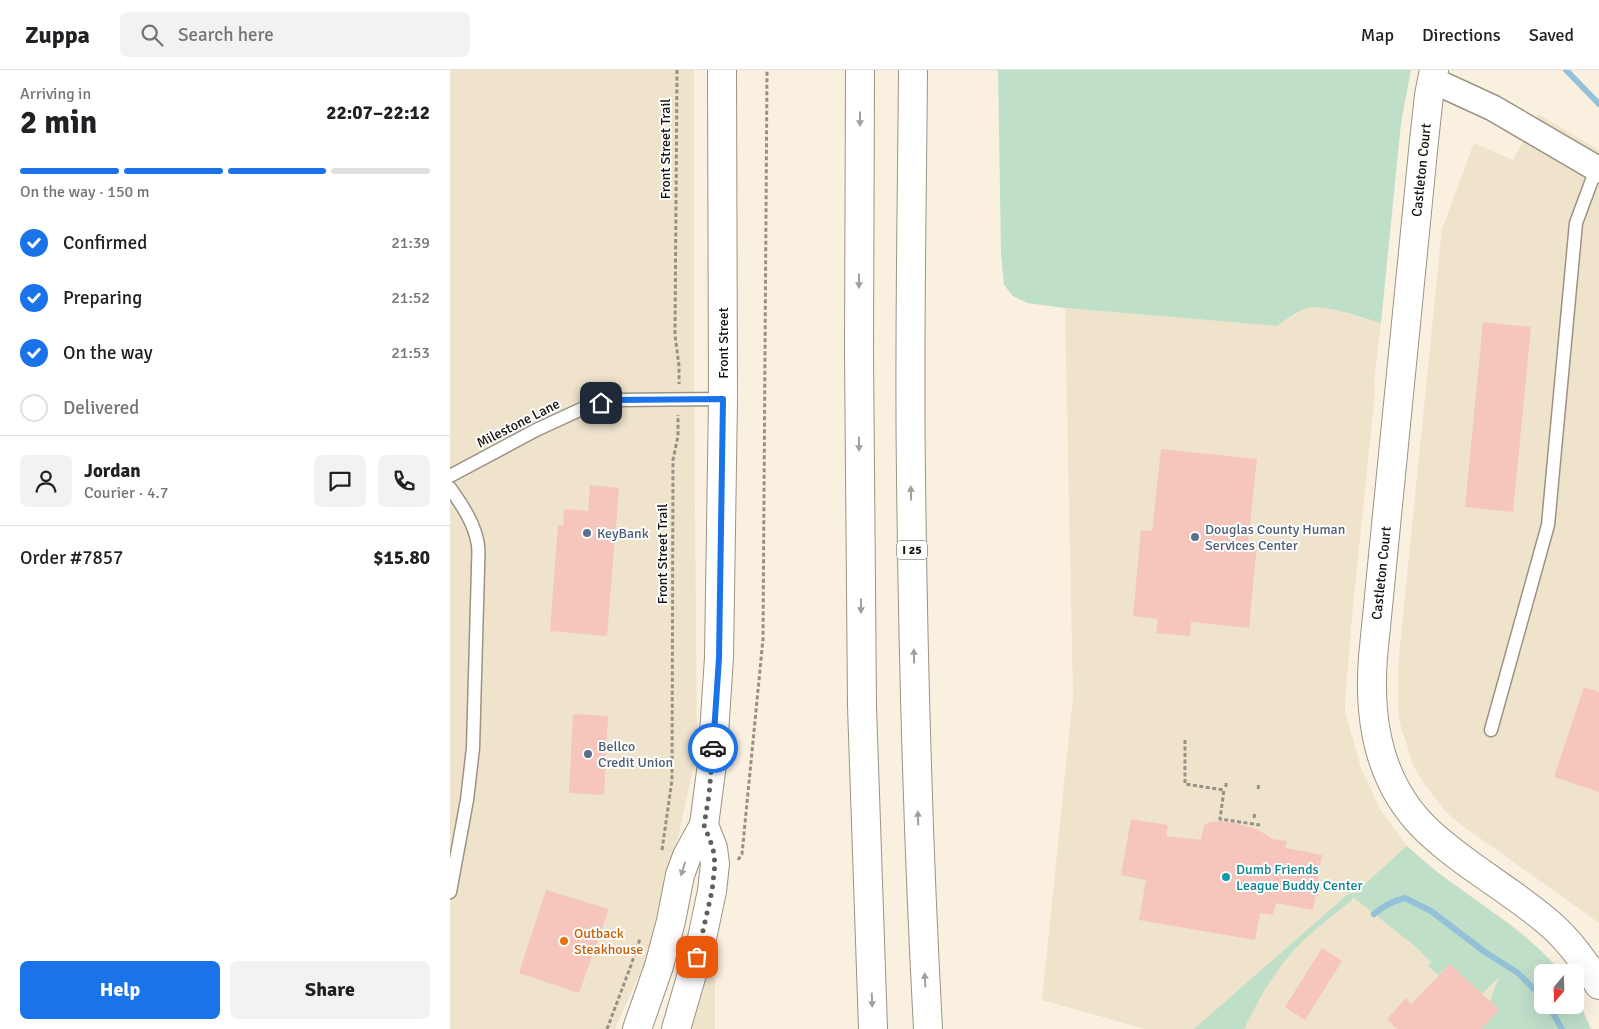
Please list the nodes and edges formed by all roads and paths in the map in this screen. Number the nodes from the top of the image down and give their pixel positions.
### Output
1 (676, 70) edge
2 (722, 70) edge
3 (767, 70) edge
4 (860, 70) edge
5 (913, 70) edge
6 (1433, 75) edge
7 (1598, 170) edge
8 (678, 398) junction
9 (723, 399) junction
10 (450, 476) edge
11 (450, 488) edge
12 (1491, 730) dead end
13 (1186, 740) dead end
14 (1226, 781) dead end
15 (1259, 783) dead end
16 (1226, 787) dead end
17 (1258, 789) dead end
18 (1255, 812) dead end
19 (1254, 818) dead end
20 (704, 825) junction
21 (1260, 825) dead end
22 (660, 858) dead end
23 (735, 866) dead end
24 (450, 892) edge
25 (640, 936) dead end
26 (1599, 985) edge
27 (608, 1029) edge
28 (637, 1029) edge
29 (676, 1029) edge
30 (873, 1029) edge
31 (928, 1029) edge

1 - 8 path, Front Street Trail
2 - 9 main road, Front Street
3 - 23 path
4 -> 30 main road
31 -> 5 main road, I 25
6 - 7 street
6 - 26 main road, Castleton Court
7 - 12 lane
8 - 9 lane, Milestone Lane
8 - 10 lane, Milestone Lane
8 - 22 path, Front Street Trail
9 - 20 main road, Front Street
11 - 24 lane
13 - 21 path
14 - 16 path
15 - 17 path
18 - 19 path
20 -> 28 main road, Front Street
20 - 29 main road, Front Street
25 - 27 path

